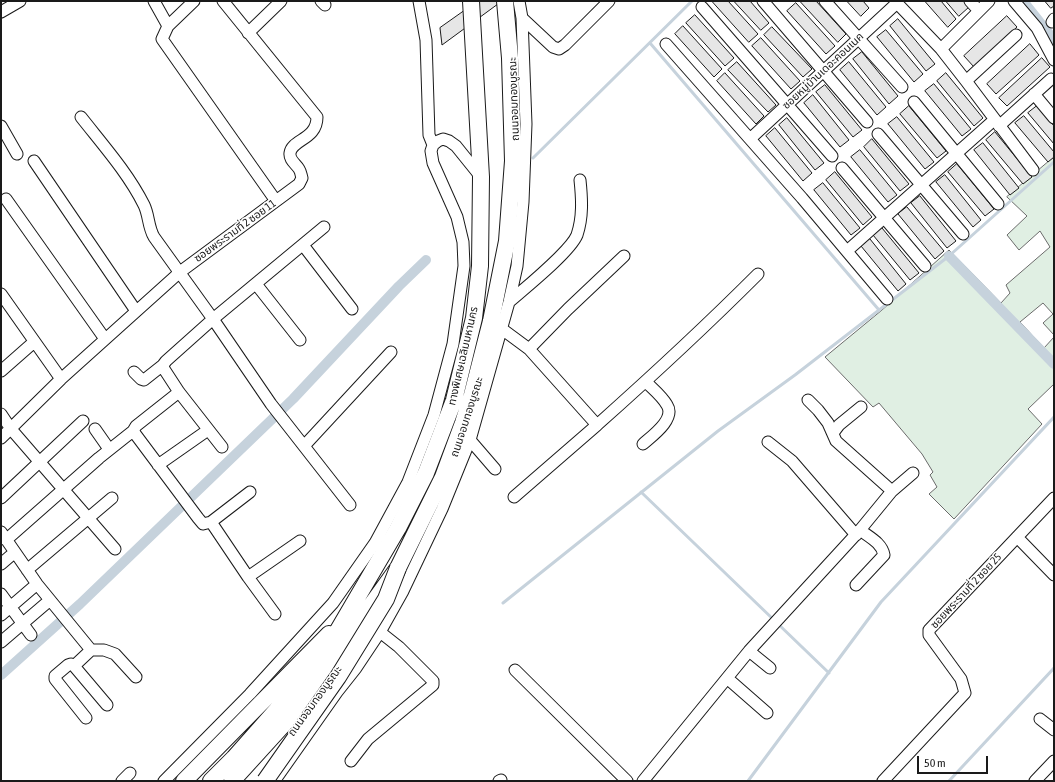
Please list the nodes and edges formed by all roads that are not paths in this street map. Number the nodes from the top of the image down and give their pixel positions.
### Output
1 (20, 1) edge
2 (154, 1) edge
3 (194, 1) edge
4 (222, 1) edge
5 (281, 1) edge
6 (419, 1) edge
7 (471, 1) edge
8 (506, 1) edge
9 (519, 1) edge
10 (609, 1) edge
11 (763, 1) edge
12 (825, 1) edge
13 (970, 1) edge
14 (989, 1) edge
15 (1014, 1) edge
16 (896, 2) edge
17 (702, 7) dead end
18 (979, 10) junction
19 (1, 12) edge
20 (522, 18) junction
21 (168, 26) junction
22 (248, 33) junction
23 (1016, 35) dead end
24 (858, 38) junction
25 (666, 44) dead end
26 (940, 49) junction
27 (1054, 60) edge
28 (824, 70) junction
29 (1051, 79) dead end
30 (966, 81) junction
31 (902, 87) dead end
32 (1034, 94) junction
33 (914, 102) dead end
34 (787, 105) junction
35 (81, 118) dead end
36 (1054, 118) edge
37 (867, 122) dead end
38 (996, 123) junction
39 (1, 126) edge
40 (878, 134) dead end
41 (750, 139) junction
42 (433, 145) junction
43 (17, 154) dead end
44 (957, 154) junction
45 (832, 156) dead end
46 (34, 161) dead end
47 (842, 168) dead end
48 (1033, 170) dead end
49 (481, 177) junction
50 (580, 180) dead end
51 (922, 185) junction
52 (6, 200) dead end
53 (276, 201) junction
54 (998, 204) dead end
55 (884, 218) junction
56 (324, 227) dead end
57 (963, 234) dead end
58 (303, 245) junction
59 (846, 251) junction
60 (624, 256) dead end
61 (925, 266) dead end
62 (180, 272) junction
63 (758, 274) dead end
64 (256, 284) junction
65 (1, 294) edge
66 (887, 299) dead end
67 (509, 302) junction
68 (352, 309) dead end
69 (136, 311) junction
70 (213, 319) junction
71 (502, 329) junction
72 (105, 339) junction
73 (300, 340) dead end
74 (34, 342) junction
75 (529, 349) junction
76 (391, 352) dead end
77 (163, 365) junction
78 (1, 371) edge
79 (134, 372) dead end
80 (61, 379) junction
81 (646, 382) junction
82 (180, 392) junction
83 (808, 400) dead end
84 (861, 406) dead end
85 (1, 414) edge
86 (83, 421) dead end
87 (597, 425) junction
88 (11, 429) junction
89 (95, 429) dead end
90 (208, 430) junction
91 (133, 431) junction
92 (833, 433) junction
93 (1, 438) edge
94 (470, 440) junction
95 (768, 442) dead end
96 (643, 444) dead end
97 (304, 446) junction
98 (222, 447) dead end
99 (110, 449) junction
100 (40, 462) junction
101 (158, 465) junction
102 (496, 469) dead end
103 (913, 473) dead end
104 (64, 490) junction
105 (250, 492) dead end
106 (892, 492) junction
107 (514, 497) dead end
108 (1, 498) edge
109 (112, 498) dead end
110 (1054, 498) edge
111 (350, 505) dead end
112 (88, 518) junction
113 (211, 522) junction
114 (858, 533) junction
115 (4, 536) edge
116 (1017, 537) junction
117 (300, 541) dead end
118 (115, 549) dead end
119 (15, 552) junction
120 (1, 564) edge
121 (398, 568) junction
122 (27, 570) junction
123 (1054, 575) edge
124 (248, 577) junction
125 (37, 584) junction
126 (856, 585) dead end
127 (1, 594) edge
128 (50, 600) junction
129 (10, 607) junction
130 (276, 614) dead end
131 (348, 614) junction
132 (1, 615) edge
133 (23, 623) junction
134 (380, 632) junction
135 (31, 635) dead end
136 (1, 642) edge
137 (91, 650) junction
138 (749, 651) junction
139 (74, 666) junction
140 (770, 668) dead end
141 (515, 670) dead end
142 (136, 677) dead end
143 (728, 678) junction
144 (107, 705) dead end
145 (767, 713) dead end
146 (86, 718) dead end
147 (1040, 719) dead end
148 (1054, 730) edge
149 (1054, 760) edge
150 (351, 761) dead end
151 (130, 772) dead end
152 (122, 781) edge
153 (164, 781) edge
154 (184, 781) edge
155 (211, 781) edge
156 (232, 781) edge
157 (258, 781) edge
158 (265, 781) edge
159 (274, 781) edge
160 (627, 781) edge
161 (643, 781) edge
162 (883, 781) edge
163 (1035, 781) edge

1 - 19 street
2 - 21 street
3 - 21 street
4 - 22 street, ซอยพระรามที่ 2 ซอย 11
5 - 22 street
6 - 42 street
7 - 49 highway, ทางพิเศษเฉลิมมหานคร
8 - 121 highway, ทางพิเศษเฉลิมมหานคร
8 - 157 street, ถนนจอมทองบูรณะ
9 - 20 street, ถนนจอมทองบูรณะ
10 - 20 street
11 - 28 street
12 - 24 street
13 - 18 street
14 - 18 street
15 - 27 street
16 - 24 street, ซอยหมู่บ้านเดอะคอนเนค
16 - 26 street, ซอยหมู่บ้านเดอะคอนเนค
17 - 34 street
18 - 26 street
20 - 67 street, ถนนจอมทองบูรณะ
21 - 53 street
22 - 53 street, ซอยพระรามที่ 2 ซอย 11
23 - 30 street
24 - 28 street, ซอยหมู่บ้านเดอะคอนเนค
24 - 31 street
25 - 41 street
26 - 30 street, ซอยหมู่บ้านเดอะคอนเนค
28 - 34 street, ซอยหมู่บ้านเดอะคอนเนค
28 - 37 street
29 - 32 street
30 - 38 street, ซอยหมู่บ้านเดอะคอนเนค
32 - 36 street
32 - 38 street
33 - 44 street
34 - 41 street, ซอยหมู่บ้านเดอะคอนเนค
34 - 45 street
35 - 62 street
38 - 44 street
38 - 48 street, ซอยหมู่บ้านเดอะคอนเนค
39 - 43 street
40 - 51 street
41 - 59 street
42 - 49 street
42 - 153 street
44 - 51 street
44 - 54 street
46 - 69 street
47 - 55 street
49 - 131 highway, ทางพิเศษเฉลิมมหานคร
50 - 67 street
51 - 55 street
51 - 57 street
52 - 72 street
53 - 62 street, ซอยพระรามที่ 2 ซอย 11
55 - 59 street
55 - 61 street
56 - 58 street
58 - 64 street
58 - 68 street
59 - 66 street
60 - 75 street
62 - 69 street, ซอยพระรามที่ 2 ซอย 11
62 - 70 street
63 - 81 street
64 - 70 street
64 - 73 street
65 - 74 street
67 - 71 street, ถนนจอมทองบูรณะ
69 - 72 street, ซอยพระรามที่ 2 ซอย 11
70 - 77 street
70 - 97 street
71 - 75 street
71 - 94 street, ถนนจอมทองบูรณะ
72 - 80 street, ซอยพระรามที่ 2 ซอย 11
74 - 78 street
74 - 80 street
75 - 87 street
76 - 97 street
77 - 79 street
77 - 82 street
80 - 88 street, ซอยพระรามที่ 2 ซอย 11
81 - 87 street
81 - 96 street
82 - 90 street
82 - 91 street
83 - 92 street
84 - 92 street
85 - 88 street
86 - 100 street
87 - 107 street
88 - 93 street, ซอยพระรามที่ 2 ซอย 11
88 - 100 street
89 - 99 street
90 - 98 street
90 - 101 street
91 - 99 street
91 - 101 street
92 - 106 street
94 - 102 street
94 - 134 street, ถนนจอมทองบูรณะ
95 - 114 street
97 - 111 street
99 - 104 street
100 - 104 street
100 - 108 street
101 - 113 street
103 - 106 street
104 - 112 street
104 - 115 street
105 - 113 street
106 - 114 street
109 - 112 street
110 - 116 street, ซอยพระรามที่ 2 ซอย 25
112 - 118 street
112 - 122 street
113 - 124 street
114 - 126 street
114 - 138 street
115 - 119 street
116 - 123 street
116 - 162 street, ซอยพระรามที่ 2 ซอย 25
117 - 124 street
119 - 120 street
119 - 122 street
121 - 156 highway, bridge
121 - 158 highway, bridge
122 - 125 street
124 - 130 street
125 - 128 street
125 - 129 street
127 - 129 street
128 - 133 street
128 - 137 street
129 - 132 street
129 - 133 street
131 - 154 highway
131 - 155 highway
133 - 135 street
133 - 136 street
134 - 150 street
134 - 159 street, ถนนจอมทองบูรณะ
137 - 139 street
137 - 142 street
138 - 140 street
138 - 143 street
139 - 144 street
139 - 146 street
141 - 160 street
143 - 145 street
143 - 161 street
147 - 148 street
149 - 163 street
151 - 152 street

